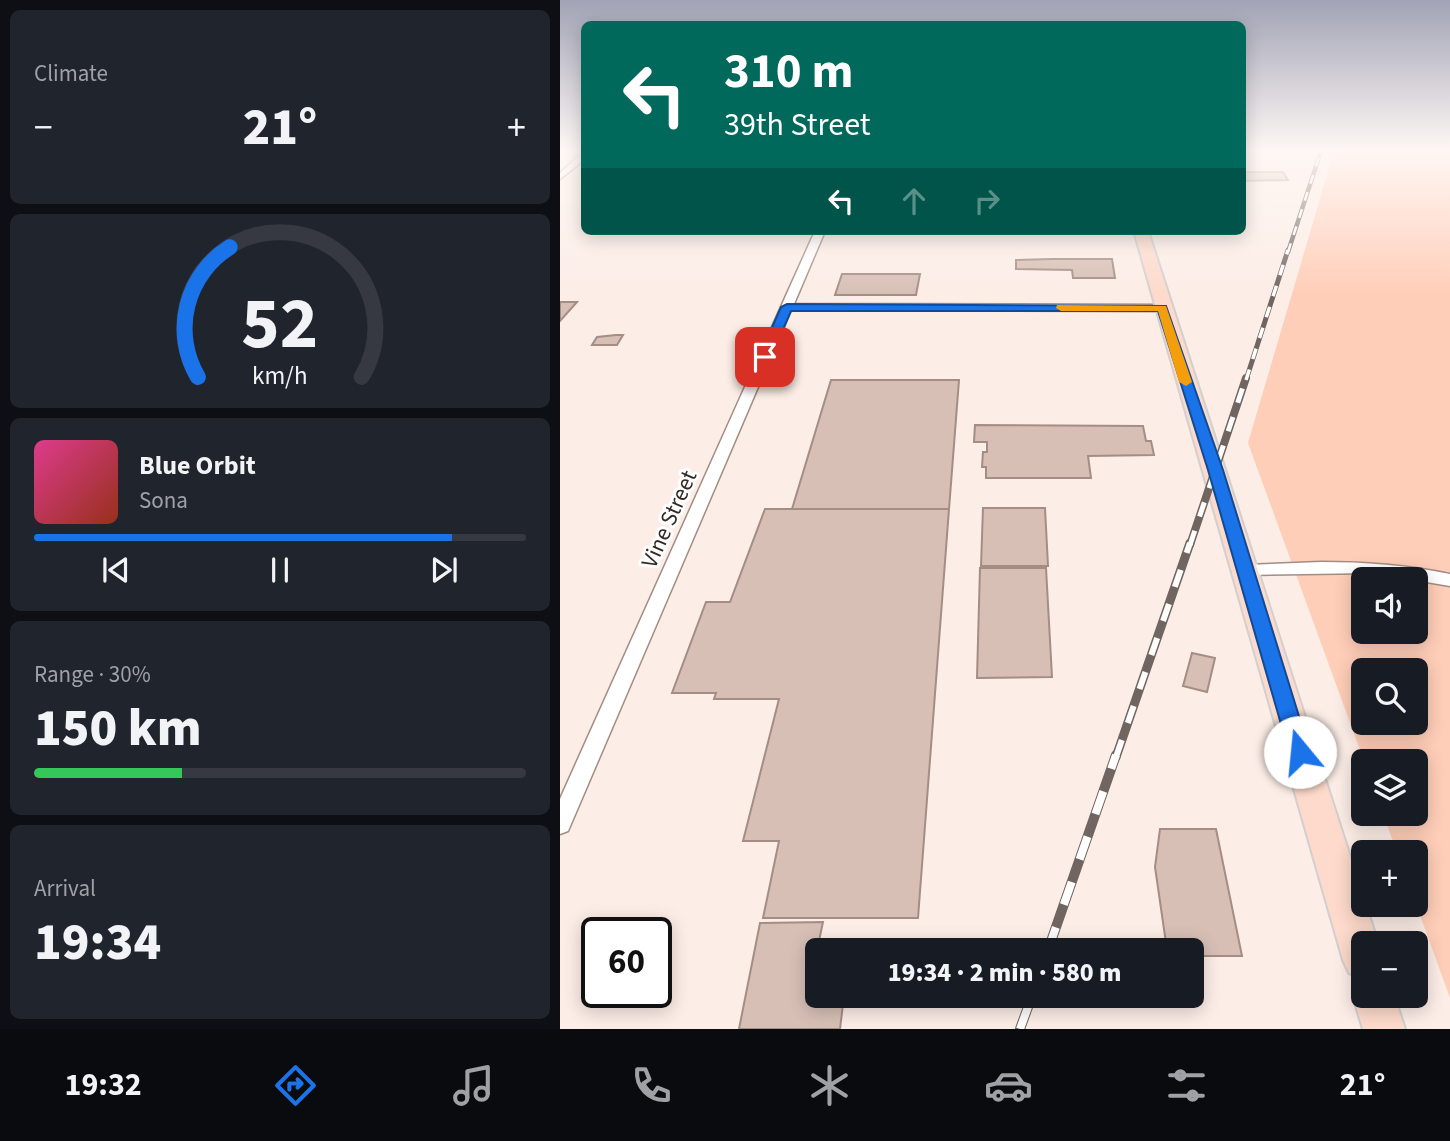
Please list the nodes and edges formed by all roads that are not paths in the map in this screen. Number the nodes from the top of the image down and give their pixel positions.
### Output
1 (818, 235) edge
2 (1142, 235) edge
3 (787, 307) junction
4 (1162, 308) junction
5 (1244, 570) junction
6 (1450, 580) edge
7 (560, 824) edge
8 (1354, 931) edge
9 (1378, 1008) edge
10 (1384, 1029) edge

1 - 3 street, Vine Street
2 - 4 main road
3 - 4 street
3 - 7 street, Vine Street
4 - 5 main road
5 - 6 street
5 - 8 main road
9 - 10 main road

